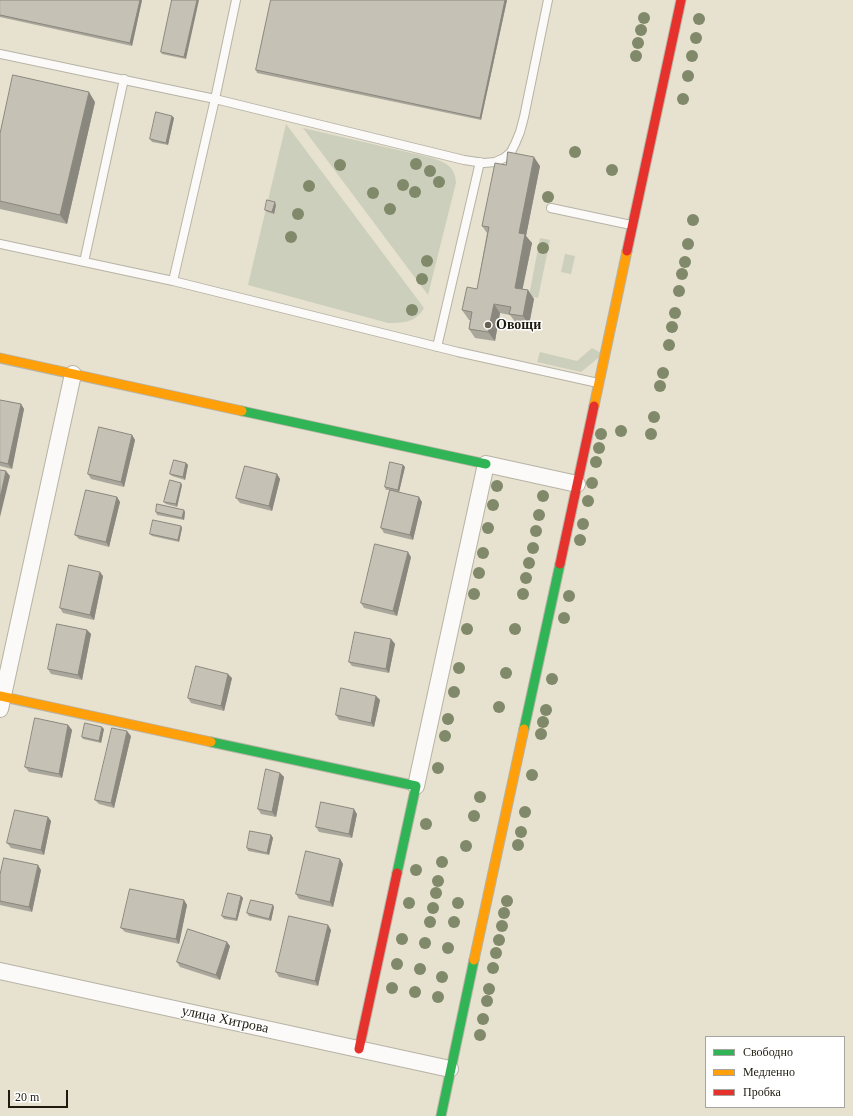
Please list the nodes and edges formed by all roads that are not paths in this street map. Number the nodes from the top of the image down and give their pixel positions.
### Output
1 (236, 0) edge
2 (548, 0) edge
3 (681, 0) edge
4 (0, 54) edge
5 (124, 79) junction
6 (215, 99) junction
7 (480, 162) junction
8 (551, 208) dead end
9 (632, 225) junction
10 (0, 244) edge
11 (84, 262) junction
12 (173, 281) junction
13 (437, 347) junction
14 (0, 358) edge
15 (73, 374) junction
16 (598, 383) junction
17 (486, 464) junction
18 (578, 484) junction
19 (1, 700) edge
20 (416, 786) junction
21 (0, 971) edge
22 (358, 1049) junction
23 (450, 1069) junction
24 (441, 1116) edge

1 - 6 lane
2 - 7 lane
3 - 9 street
4 - 5 lane
5 - 6 lane
5 - 11 lane
6 - 7 lane
6 - 12 lane
7 - 13 lane
8 - 9 lane
9 - 16 street
10 - 11 lane
11 - 12 lane
12 - 13 lane
13 - 16 lane
14 - 15 street
15 - 17 street
15 - 19 street
16 - 18 street
17 - 18 street
17 - 20 street
18 - 23 street
19 - 20 street
20 - 22 street
21 - 22 street, улица Хитрова
22 - 23 street, улица Хитрова
23 - 24 street

